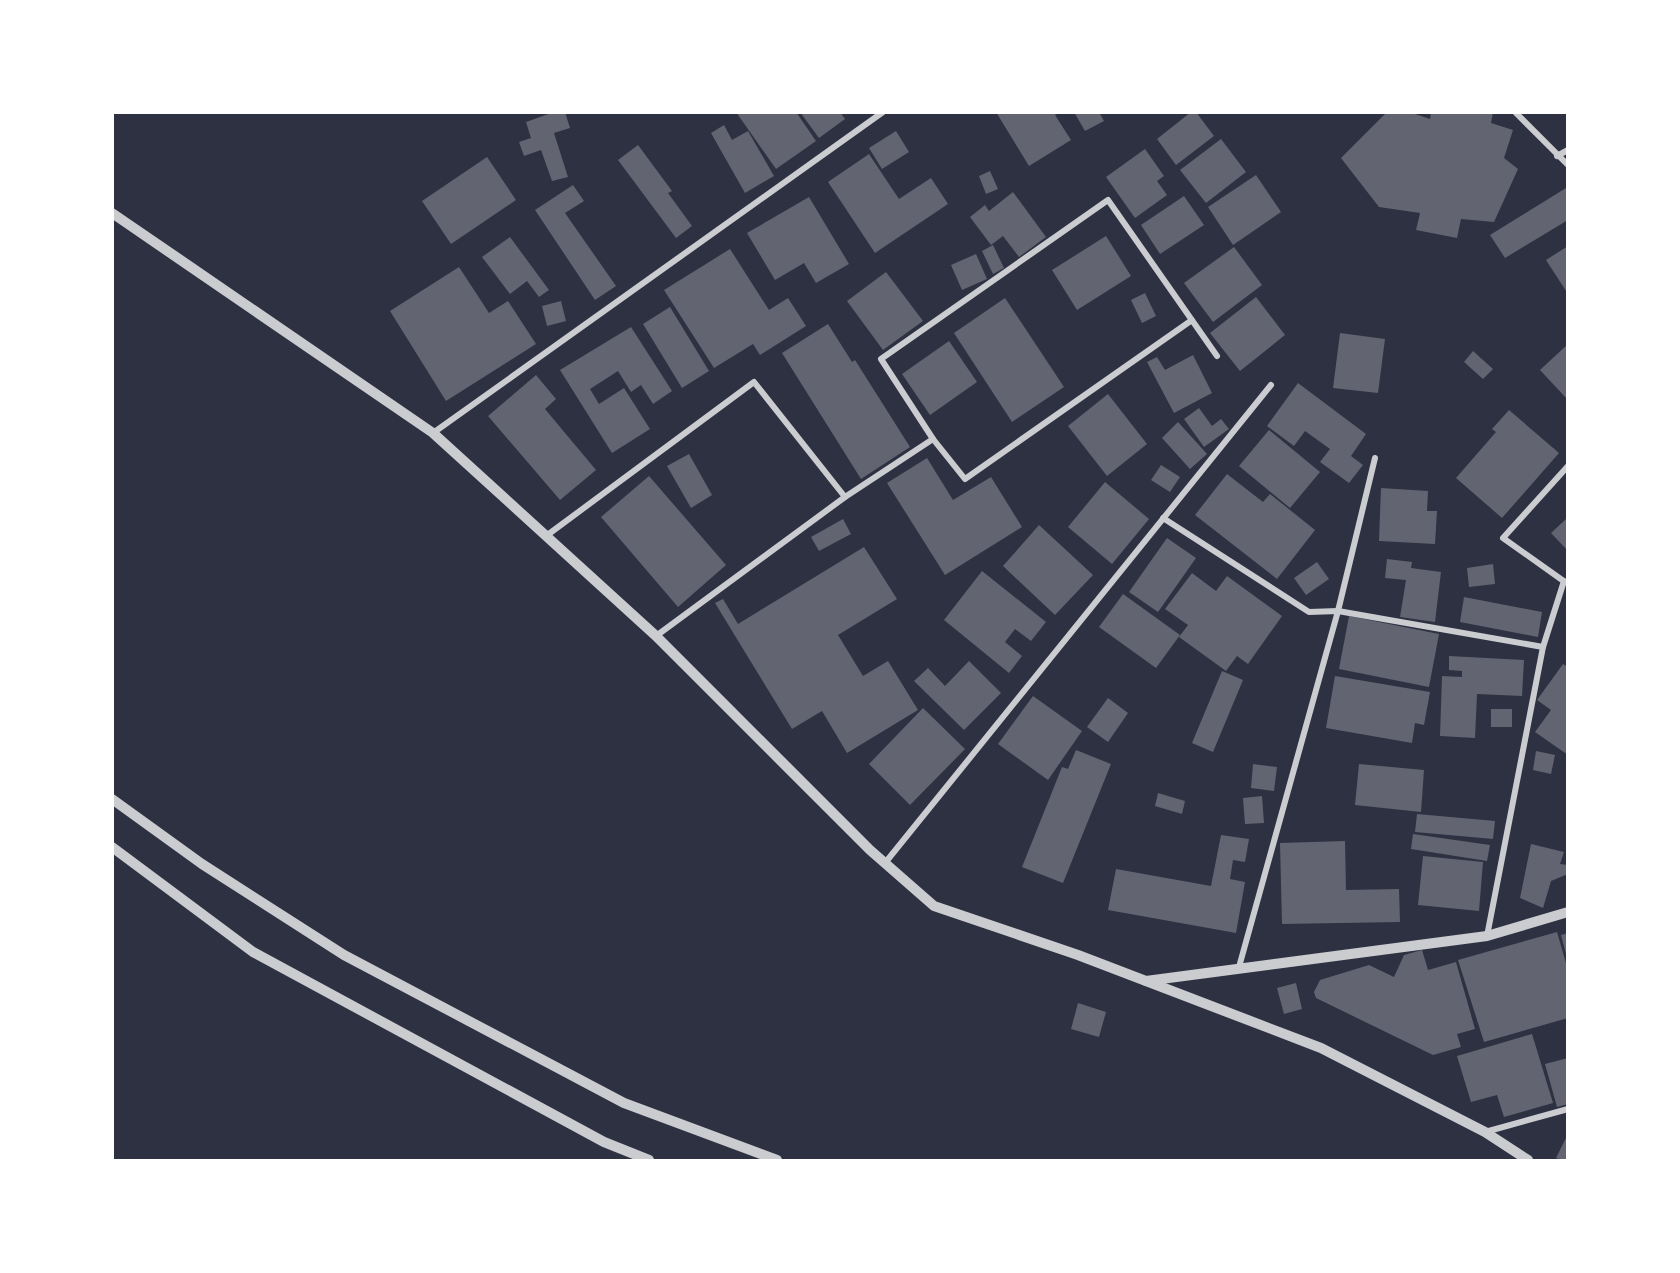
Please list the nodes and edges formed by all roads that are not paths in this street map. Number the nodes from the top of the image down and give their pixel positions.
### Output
1 (883, 112) edge
2 (1515, 112) edge
3 (1568, 150) edge
4 (1557, 156) junction
5 (1568, 165) edge
6 (112, 213) edge
7 (1191, 320) junction
8 (1217, 356) dead end
9 (1271, 385) dead end
10 (433, 433) junction
11 (933, 439) junction
12 (1375, 458) dead end
13 (1568, 466) edge
14 (845, 497) junction
15 (1163, 518) junction
16 (546, 536) junction
17 (1566, 582) edge
18 (1338, 611) junction
19 (656, 636) junction
20 (1543, 647) junction
21 (112, 799) edge
22 (112, 847) edge
23 (885, 863) junction
24 (1568, 912) edge
25 (1487, 936) junction
26 (1239, 967) junction
27 (1145, 981) junction
28 (1568, 1109) edge
29 (1485, 1132) junction
30 (648, 1161) edge
31 (777, 1161) edge
32 (1528, 1161) edge

1 - 10 street
2 - 4 street
3 - 4 street
4 - 5 street
6 - 10 street
7 - 8 street
7 - 11 street
7 - 11 street
9 - 15 street
10 - 16 street
11 - 14 street
12 - 18 street
13 - 17 street
14 - 16 street
14 - 19 street
15 - 18 street
15 - 23 street
16 - 19 street
17 - 20 street
18 - 20 street
18 - 26 street
19 - 23 street
20 - 25 street
21 - 31 street
22 - 30 street
23 - 27 street
24 - 25 street
25 - 26 street
26 - 27 street
27 - 29 street
28 - 29 street
29 - 32 street

